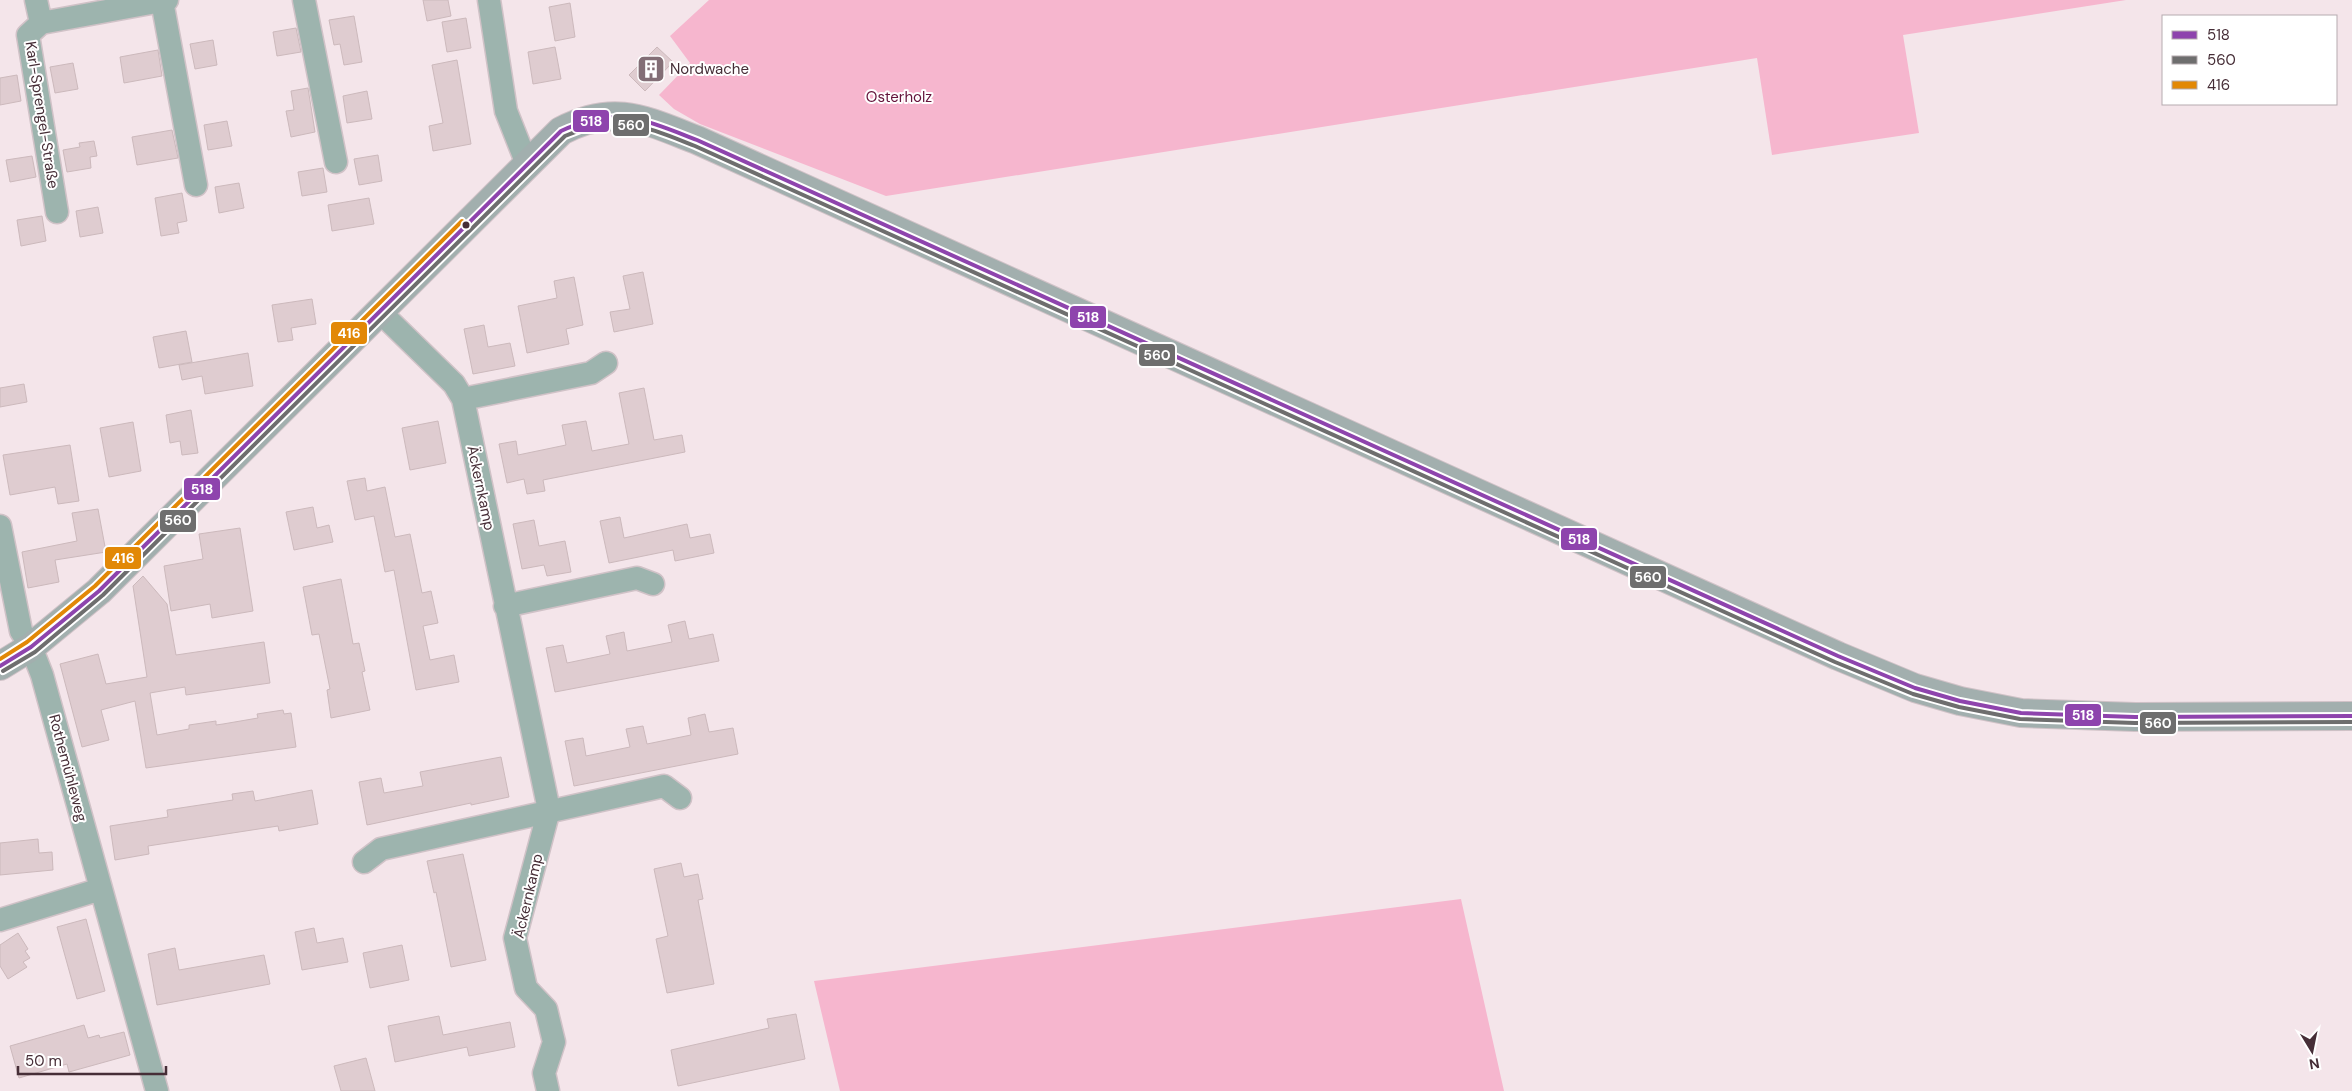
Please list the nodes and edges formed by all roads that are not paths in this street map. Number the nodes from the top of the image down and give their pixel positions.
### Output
1 (36, 0) edge
2 (165, 0) edge
3 (304, 0) edge
4 (489, 0) edge
5 (40, 23) junction
6 (336, 162) dead end
7 (527, 164) junction
8 (196, 185) dead end
9 (57, 212) dead end
10 (380, 310) junction
11 (606, 363) dead end
12 (462, 399) junction
13 (0, 526) edge
14 (653, 584) dead end
15 (505, 606) junction
16 (31, 648) junction
17 (0, 666) edge
18 (2352, 716) edge
19 (680, 798) dead end
20 (549, 810) junction
21 (364, 862) dead end
22 (101, 890) junction
23 (0, 920) edge
24 (157, 1091) edge
25 (548, 1091) edge

1 - 5 street, Karl-Sprengel-Straße
2 - 5 street, Karl-Sprengel-Straße
2 - 8 street, Karl-Sprengel-Straße
3 - 6 street
4 - 7 street
5 - 9 street, Karl-Sprengel-Straße
7 - 10 main road
7 - 18 main road
10 - 12 street, Äckernkamp
10 - 16 main road
11 - 12 street
12 - 15 street, Äckernkamp
13 - 16 street, Rothemühleweg
14 - 15 street
15 - 20 street, Äckernkamp
16 - 17 main road
16 - 22 street, Rothemühleweg
19 - 20 street
20 - 21 street
20 - 25 street, Äckernkamp
22 - 23 street
22 - 24 street, Rothemühleweg

